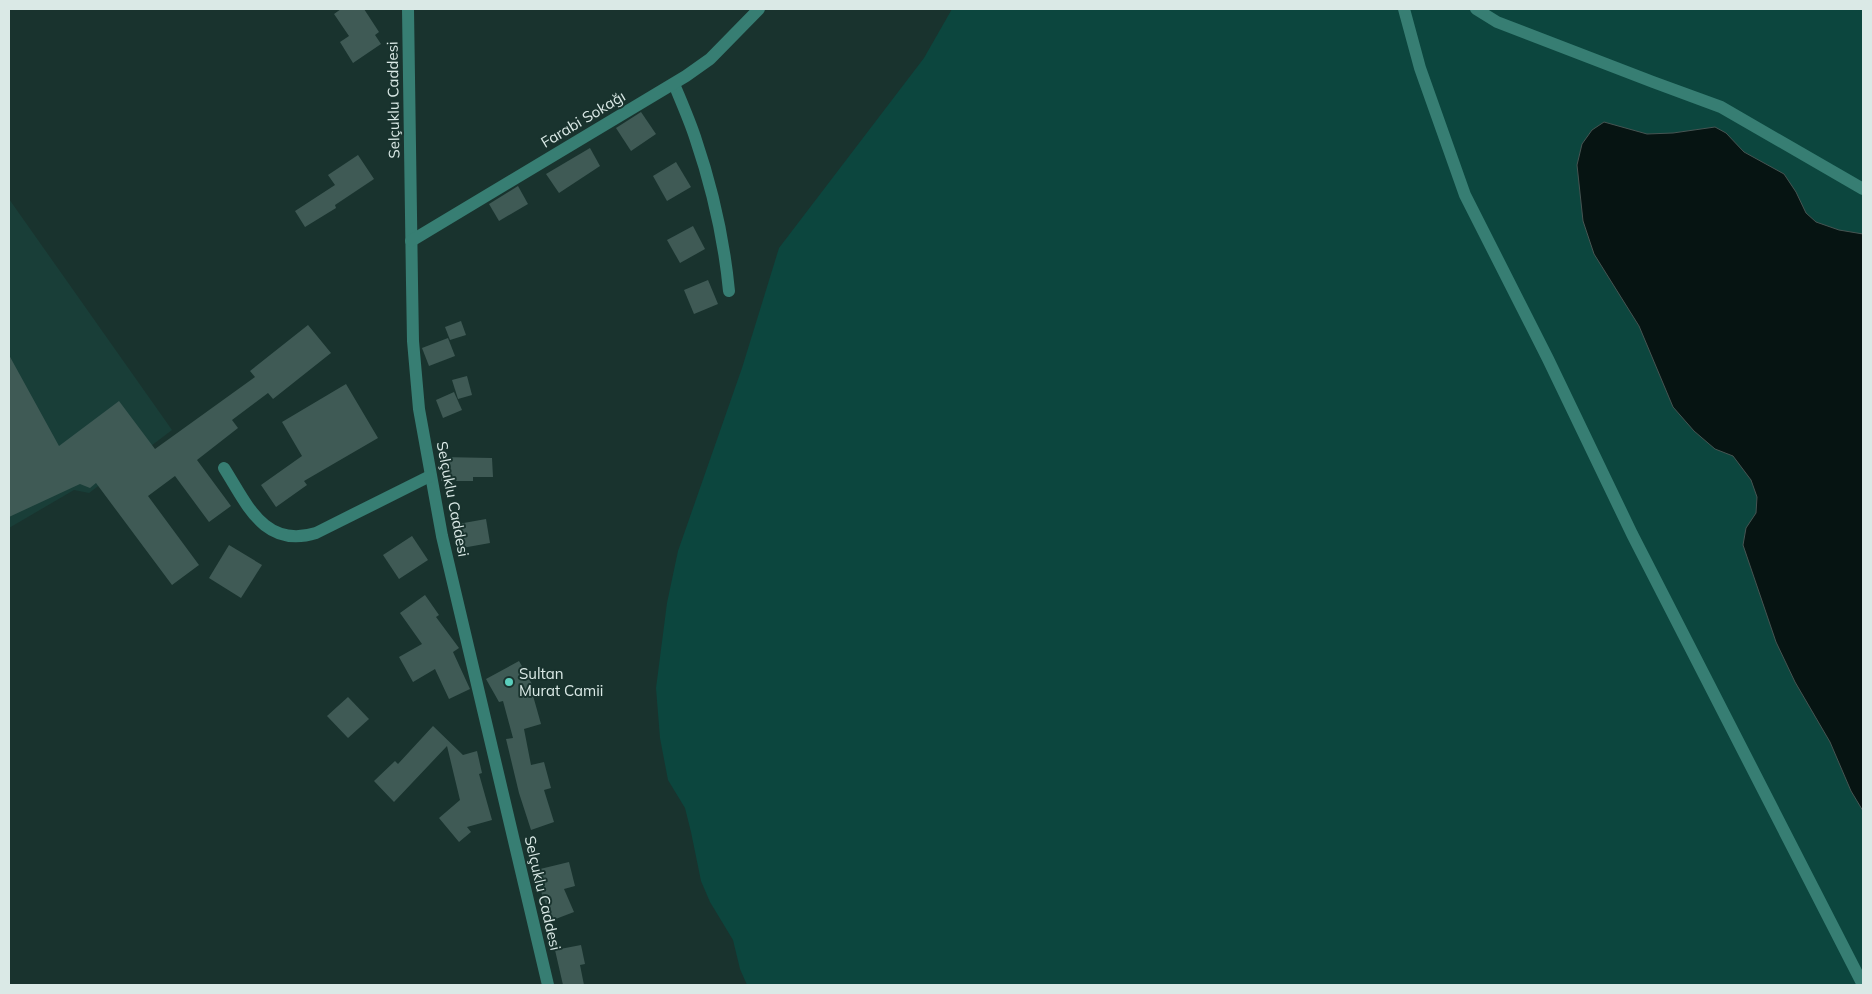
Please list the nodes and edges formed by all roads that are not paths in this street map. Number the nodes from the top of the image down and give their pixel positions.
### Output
1 (408, 9) edge
2 (759, 9) edge
3 (1404, 9) edge
4 (1476, 9) edge
5 (674, 84) junction
6 (1863, 189) edge
7 (411, 241) junction
8 (729, 291) dead end
9 (224, 468) dead end
10 (430, 476) junction
11 (548, 985) edge
12 (1863, 985) edge

1 - 7 street, Selçuklu Caddesi
2 - 5 street, Farabi Sokağı
3 - 12 street
4 - 6 street
5 - 7 street, Farabi Sokağı
5 - 8 street
7 - 10 street, Selçuklu Caddesi
9 - 10 street
10 - 11 street, Selçuklu Caddesi

